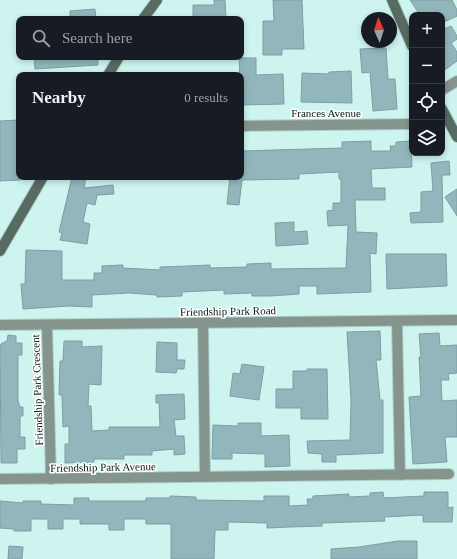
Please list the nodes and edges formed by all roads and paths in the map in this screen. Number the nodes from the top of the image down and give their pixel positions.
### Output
1 (157, 0) edge
2 (392, 0) edge
3 (145, 16) edge
4 (409, 39) edge
5 (117, 60) edge
6 (110, 72) edge
7 (457, 81) edge
8 (445, 88) edge
9 (445, 122) edge
10 (409, 124) edge
11 (244, 126) edge
12 (457, 137) edge
13 (41, 180) edge
14 (2, 241) edge
15 (0, 251) edge
16 (457, 320) edge
17 (397, 321) junction
18 (203, 323) junction
19 (47, 325) junction
20 (0, 326) edge
21 (449, 474) dead end
22 (400, 475) junction
23 (205, 477) junction
24 (0, 479) edge
25 (51, 479) junction

1 - 3 street
2 - 4 street
5 - 6 street
7 - 8 street
9 - 12 street
10 - 11 street, Frances Avenue
13 - 14 street
14 - 15 street
16 - 17 street, Friendship Park Road
17 - 18 street, Friendship Park Road
17 - 22 street
18 - 19 street, Friendship Park Road
18 - 23 street
19 - 20 street, Friendship Park Road
19 - 25 street, Friendship Park Crescent
21 - 22 street, Friendship Park Avenue
22 - 23 street, Friendship Park Avenue
23 - 25 street, Friendship Park Avenue
24 - 25 street, Friendship Park Avenue

